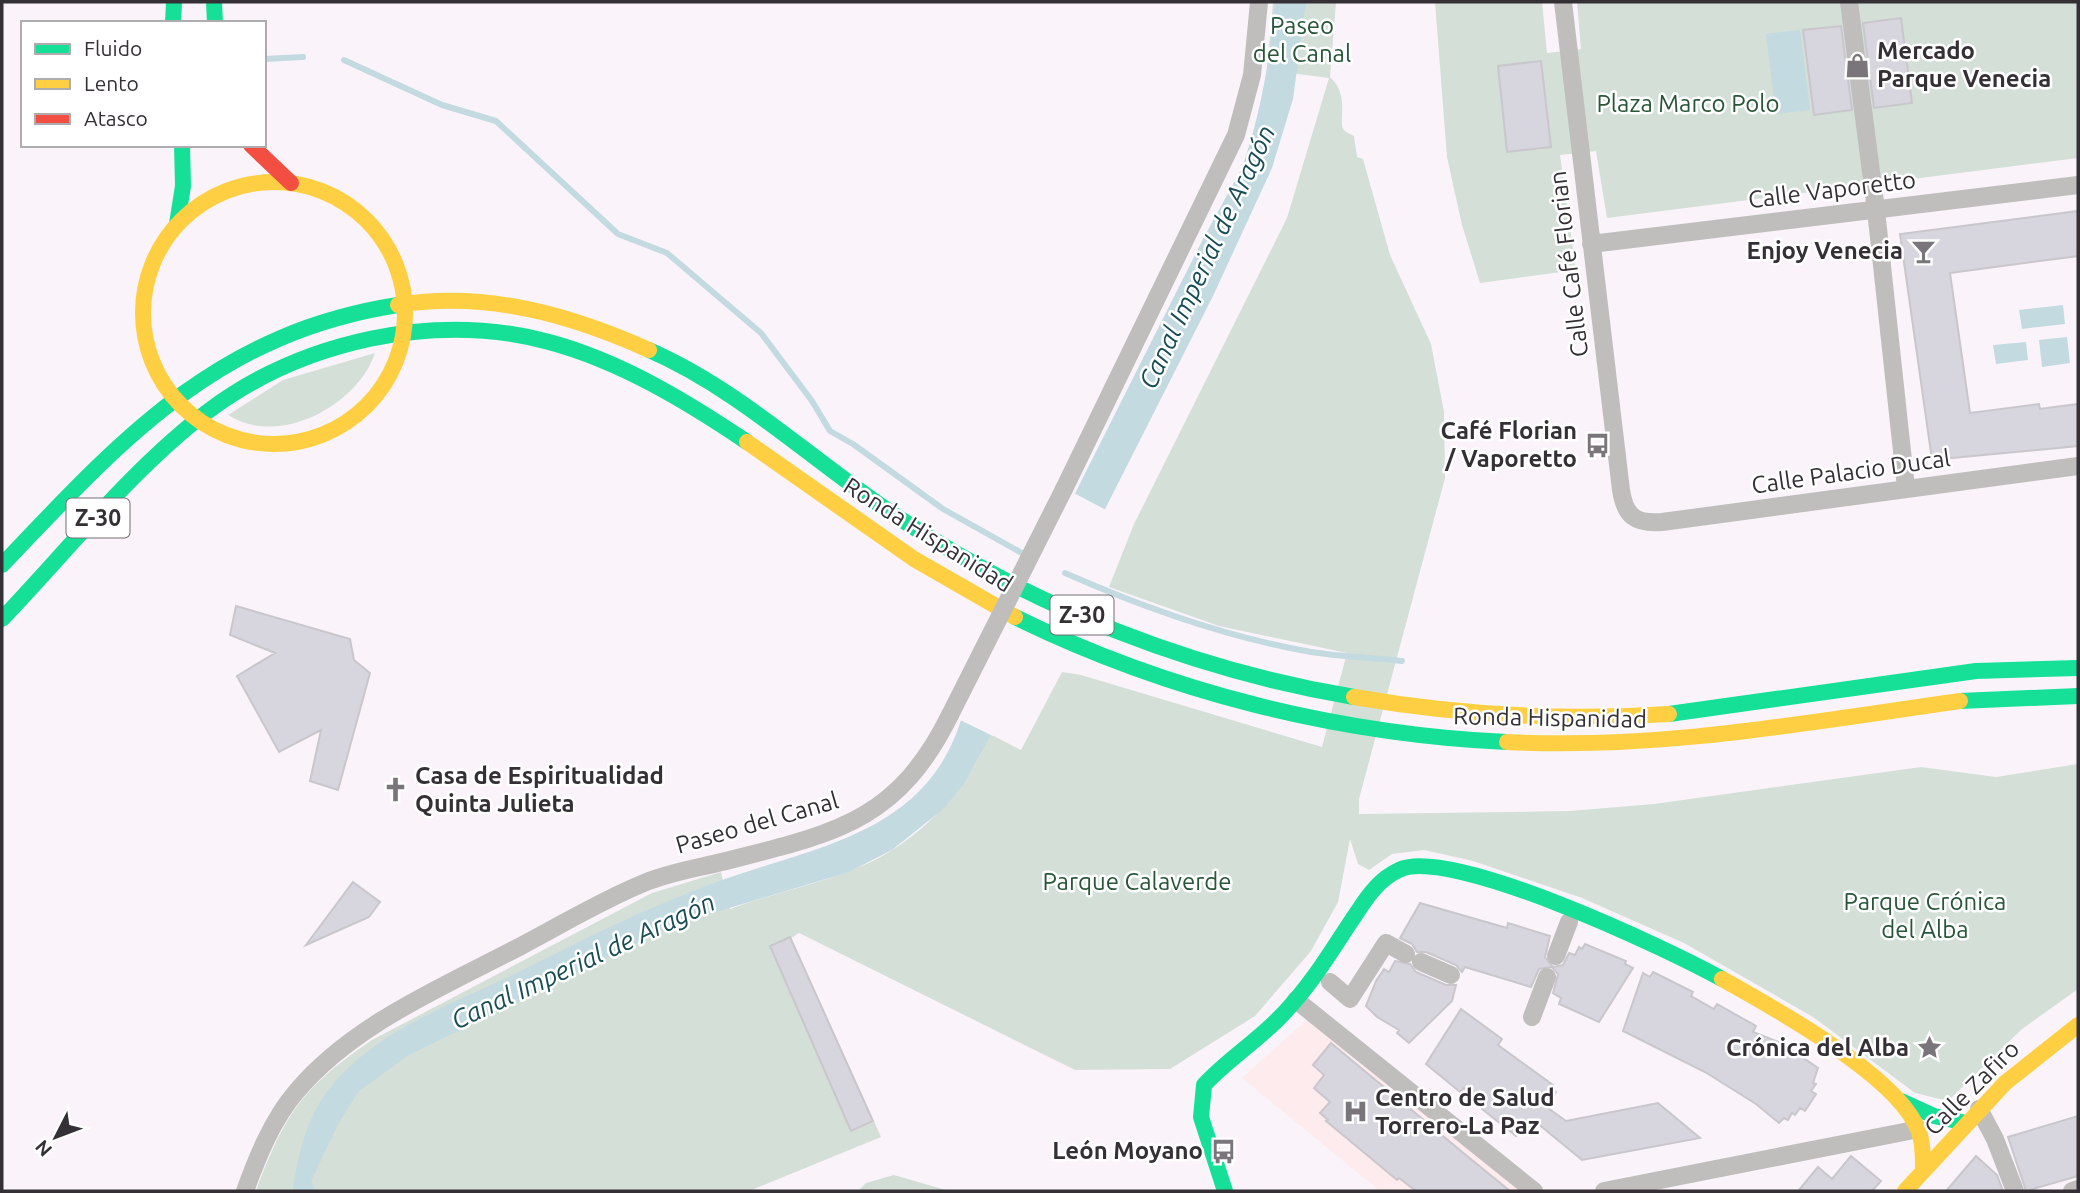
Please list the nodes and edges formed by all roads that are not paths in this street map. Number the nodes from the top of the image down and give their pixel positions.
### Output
1 (174, 2) edge
2 (214, 2) edge
3 (1259, 2) edge
4 (1563, 2) edge
5 (1849, 2) edge
6 (173, 21) edge
7 (215, 21) edge
8 (182, 147) edge
9 (253, 147) edge
10 (291, 183) junction
11 (2078, 185) edge
12 (1876, 210) junction
13 (177, 224) junction
14 (1591, 244) junction
15 (405, 304) junction
16 (403, 334) junction
17 (174, 398) junction
18 (197, 420) junction
19 (2078, 466) edge
20 (1906, 488) junction
21 (1631, 517) joint
22 (2, 565) edge
23 (2, 619) edge
24 (2078, 668) edge
25 (2078, 696) edge
26 (1569, 922) dead end
27 (1556, 956) dead end
28 (1451, 975) dead end
29 (1547, 977) dead end
30 (1330, 982) dead end
31 (1296, 1000) junction
32 (1532, 1017) dead end
33 (2078, 1026) edge
34 (1894, 1098) junction
35 (1979, 1109) junction
36 (1966, 1123) junction
37 (1919, 1129) junction
38 (1923, 1170) junction
39 (1645, 1187) edge
40 (2078, 1189) edge
41 (245, 1191) edge
42 (1225, 1191) edge
43 (1534, 1191) edge
44 (1604, 1191) edge
45 (1905, 1191) edge
46 (2015, 1191) edge
47 (2072, 1191) edge

1 - 6 main road
2 - 7 main road
3 - 41 street, Paseo del Canal, bridge
4 - 14 street, Calle Café Florian
5 - 12 street
8 - 13 main road
9 - 10 main road
10 - 13 main road
10 - 15 main road
11 - 12 street, Calle Vaporetto
12 - 14 street, Calle Vaporetto
12 - 20 street
13 - 17 main road
14 - 21 street, Calle Café Florian
15 - 16 main road
15 - 17 main road, Ronda Hispanidad / Z-30
15 - 24 main road, Ronda Hispanidad / Z-30
16 - 18 main road, Ronda Hispanidad / Z-30
16 - 18 main road
16 - 25 main road, Ronda Hispanidad / Z-30
17 - 18 main road
17 - 22 main road, Ronda Hispanidad / Z-30
18 - 23 main road, Ronda Hispanidad / Z-30
19 - 20 street, Calle Palacio Ducal
20 - 21 street, Calle Palacio Ducal
26 - 27 street
28 - 30 street
29 - 32 street
31 - 34 main road
31 - 42 main road
31 - 43 street
33 - 35 main road, Calle Zafiro
34 - 36 main road
34 - 37 main road
35 - 36 main road, Calle Zafiro
35 - 46 street
36 - 38 main road, Calle Zafiro
37 - 38 main road
37 - 39 street
38 - 45 main road, Calle Zafiro
39 - 44 street
40 - 47 street

